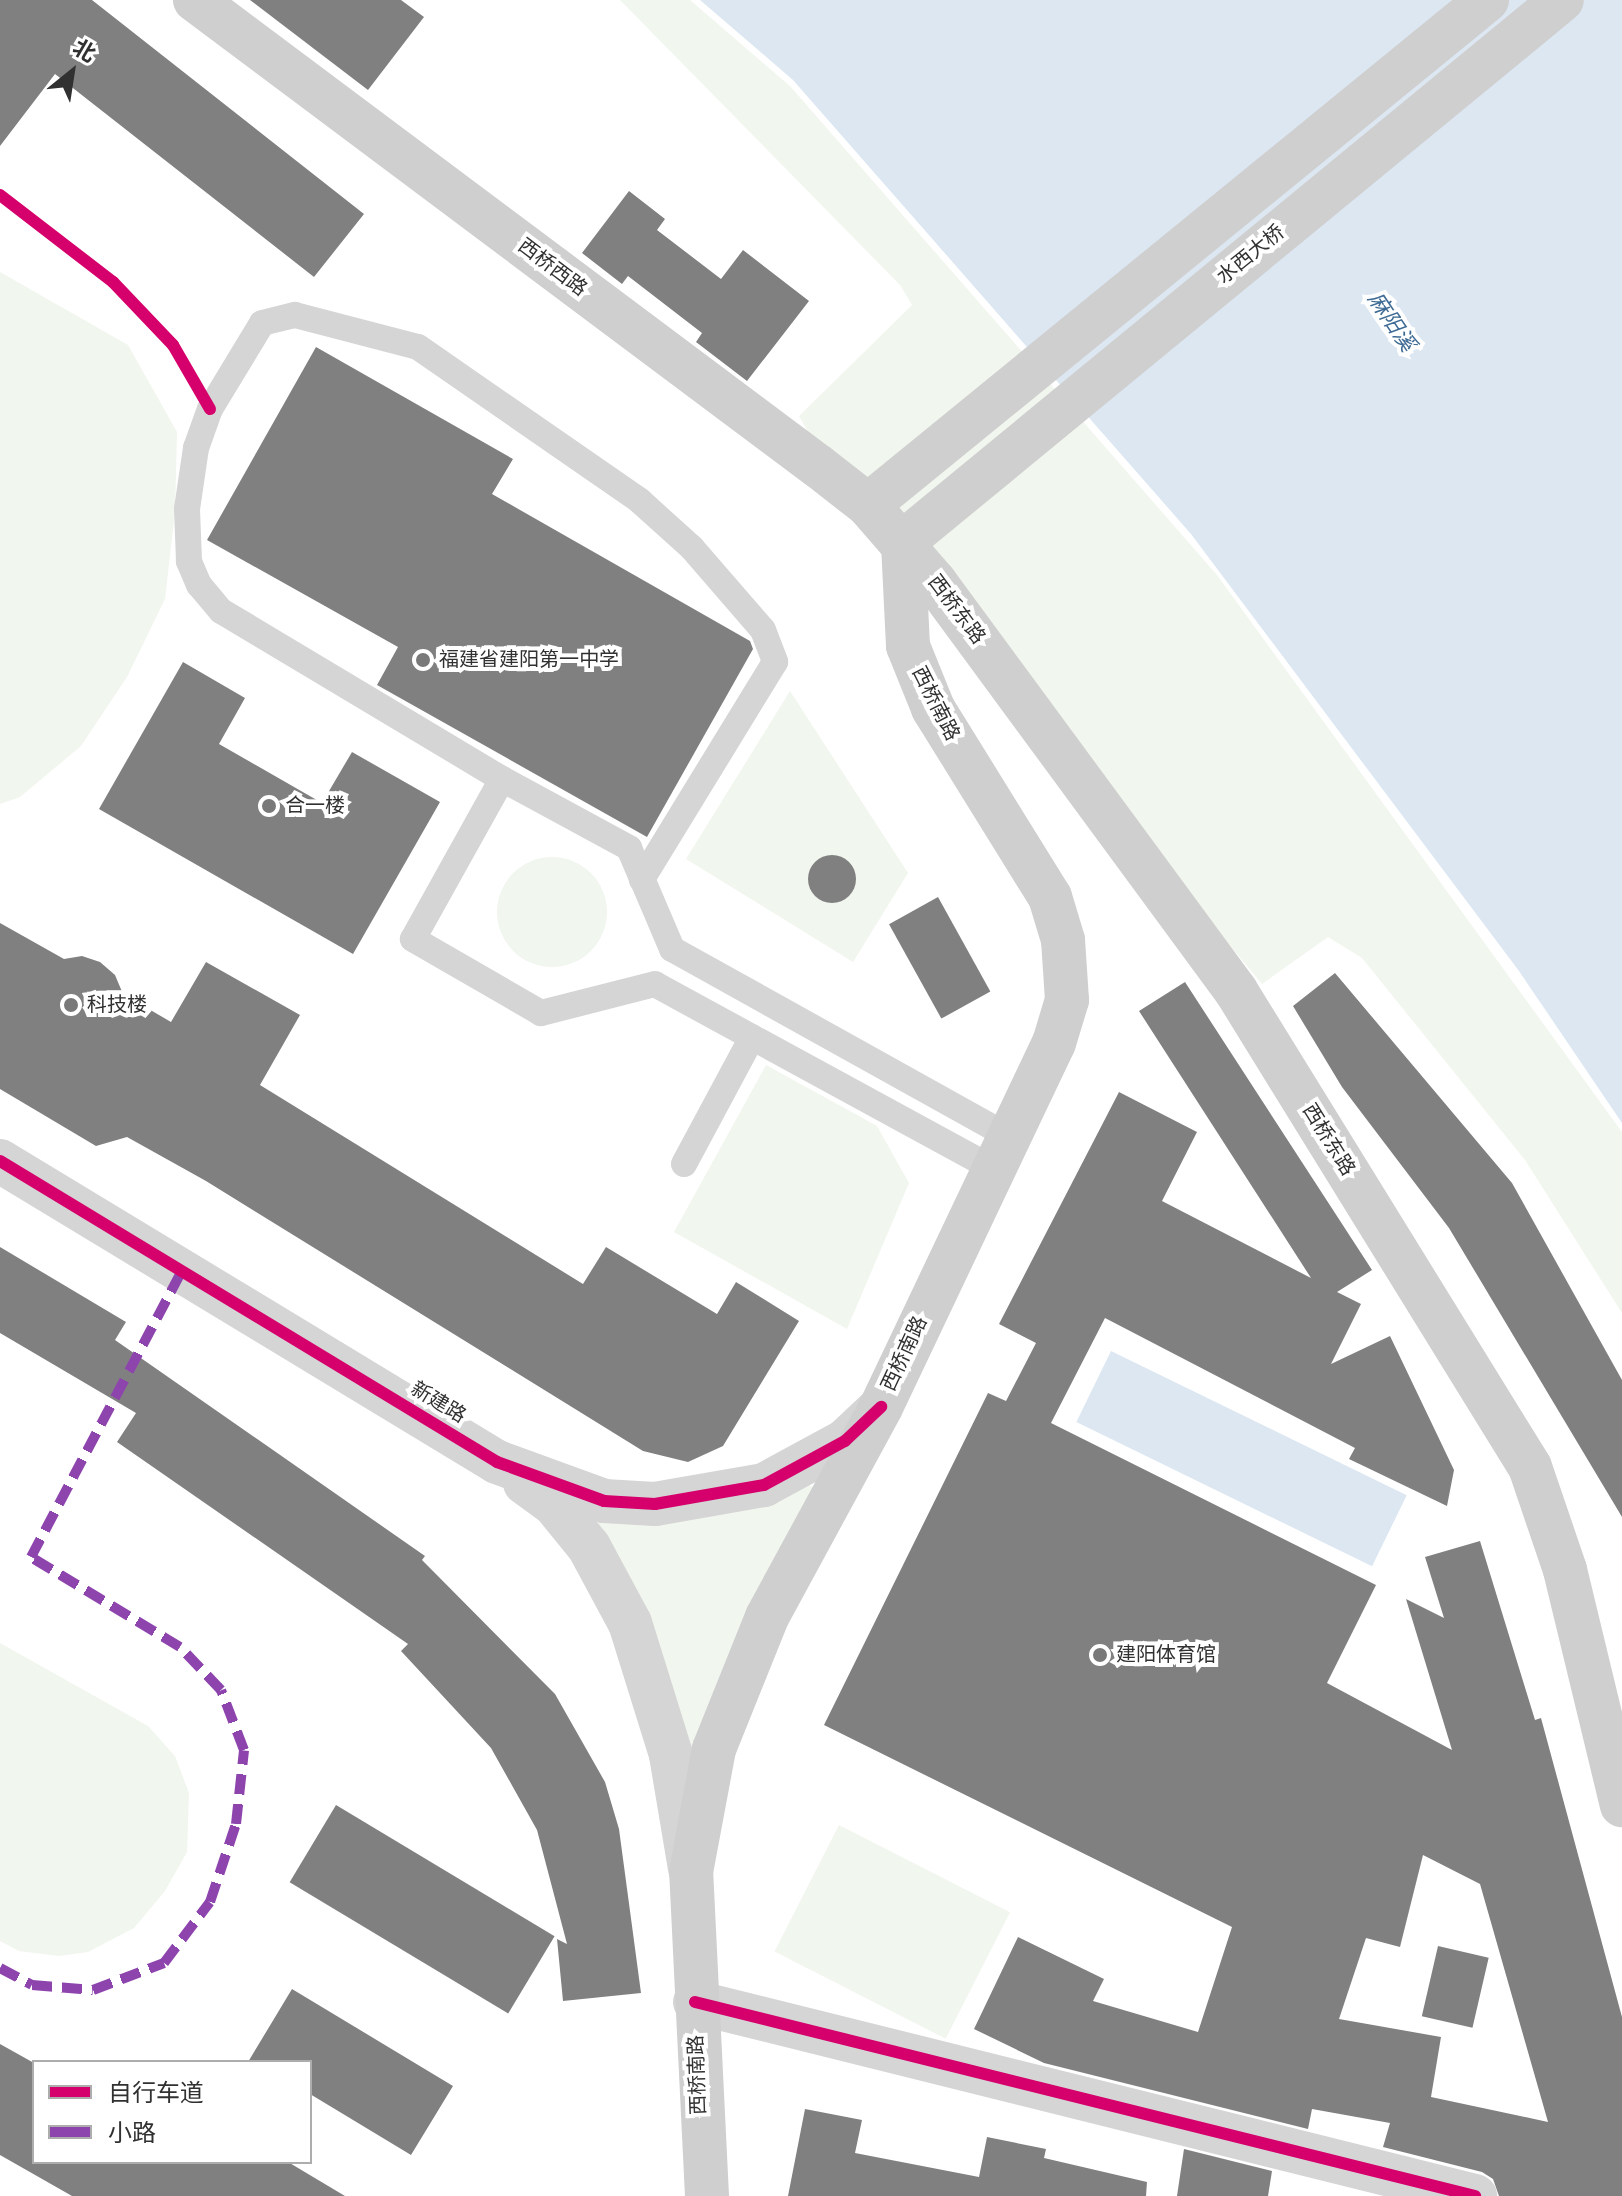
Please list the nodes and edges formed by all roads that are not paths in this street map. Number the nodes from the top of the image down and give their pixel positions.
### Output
1 (195, 0) edge
2 (1487, 0) edge
3 (1562, 0) edge
4 (868, 505) junction
5 (903, 542) junction
6 (502, 779) junction
7 (642, 879) junction
8 (752, 1037) junction
9 (1000, 1152) junction
10 (0, 1161) edge
11 (684, 1164) dead end
12 (881, 1407) junction
13 (497, 1462) junction
14 (1622, 1805) edge
15 (691, 1872) junction
16 (695, 2002) junction
17 (707, 2196) edge
18 (1475, 2196) edge

1 - 4 main road, 西桥西路
2 - 4 main road
3 - 5 main road, 水西大桥
4 - 5 main road, 西桥西路
5 - 9 main road, 西桥南路
5 - 14 main road, 西桥东路
6 - 7 lane
6 - 7 lane
6 - 8 lane
7 - 9 lane
8 - 9 lane
8 - 11 lane
9 - 12 main road, 西桥南路
10 - 13 street, 新建路
12 - 13 street, 新建路
12 - 15 main road, 西桥南路
13 - 15 street
15 - 16 main road, 西桥南路
16 - 17 main road, 西桥南路
16 - 18 street

